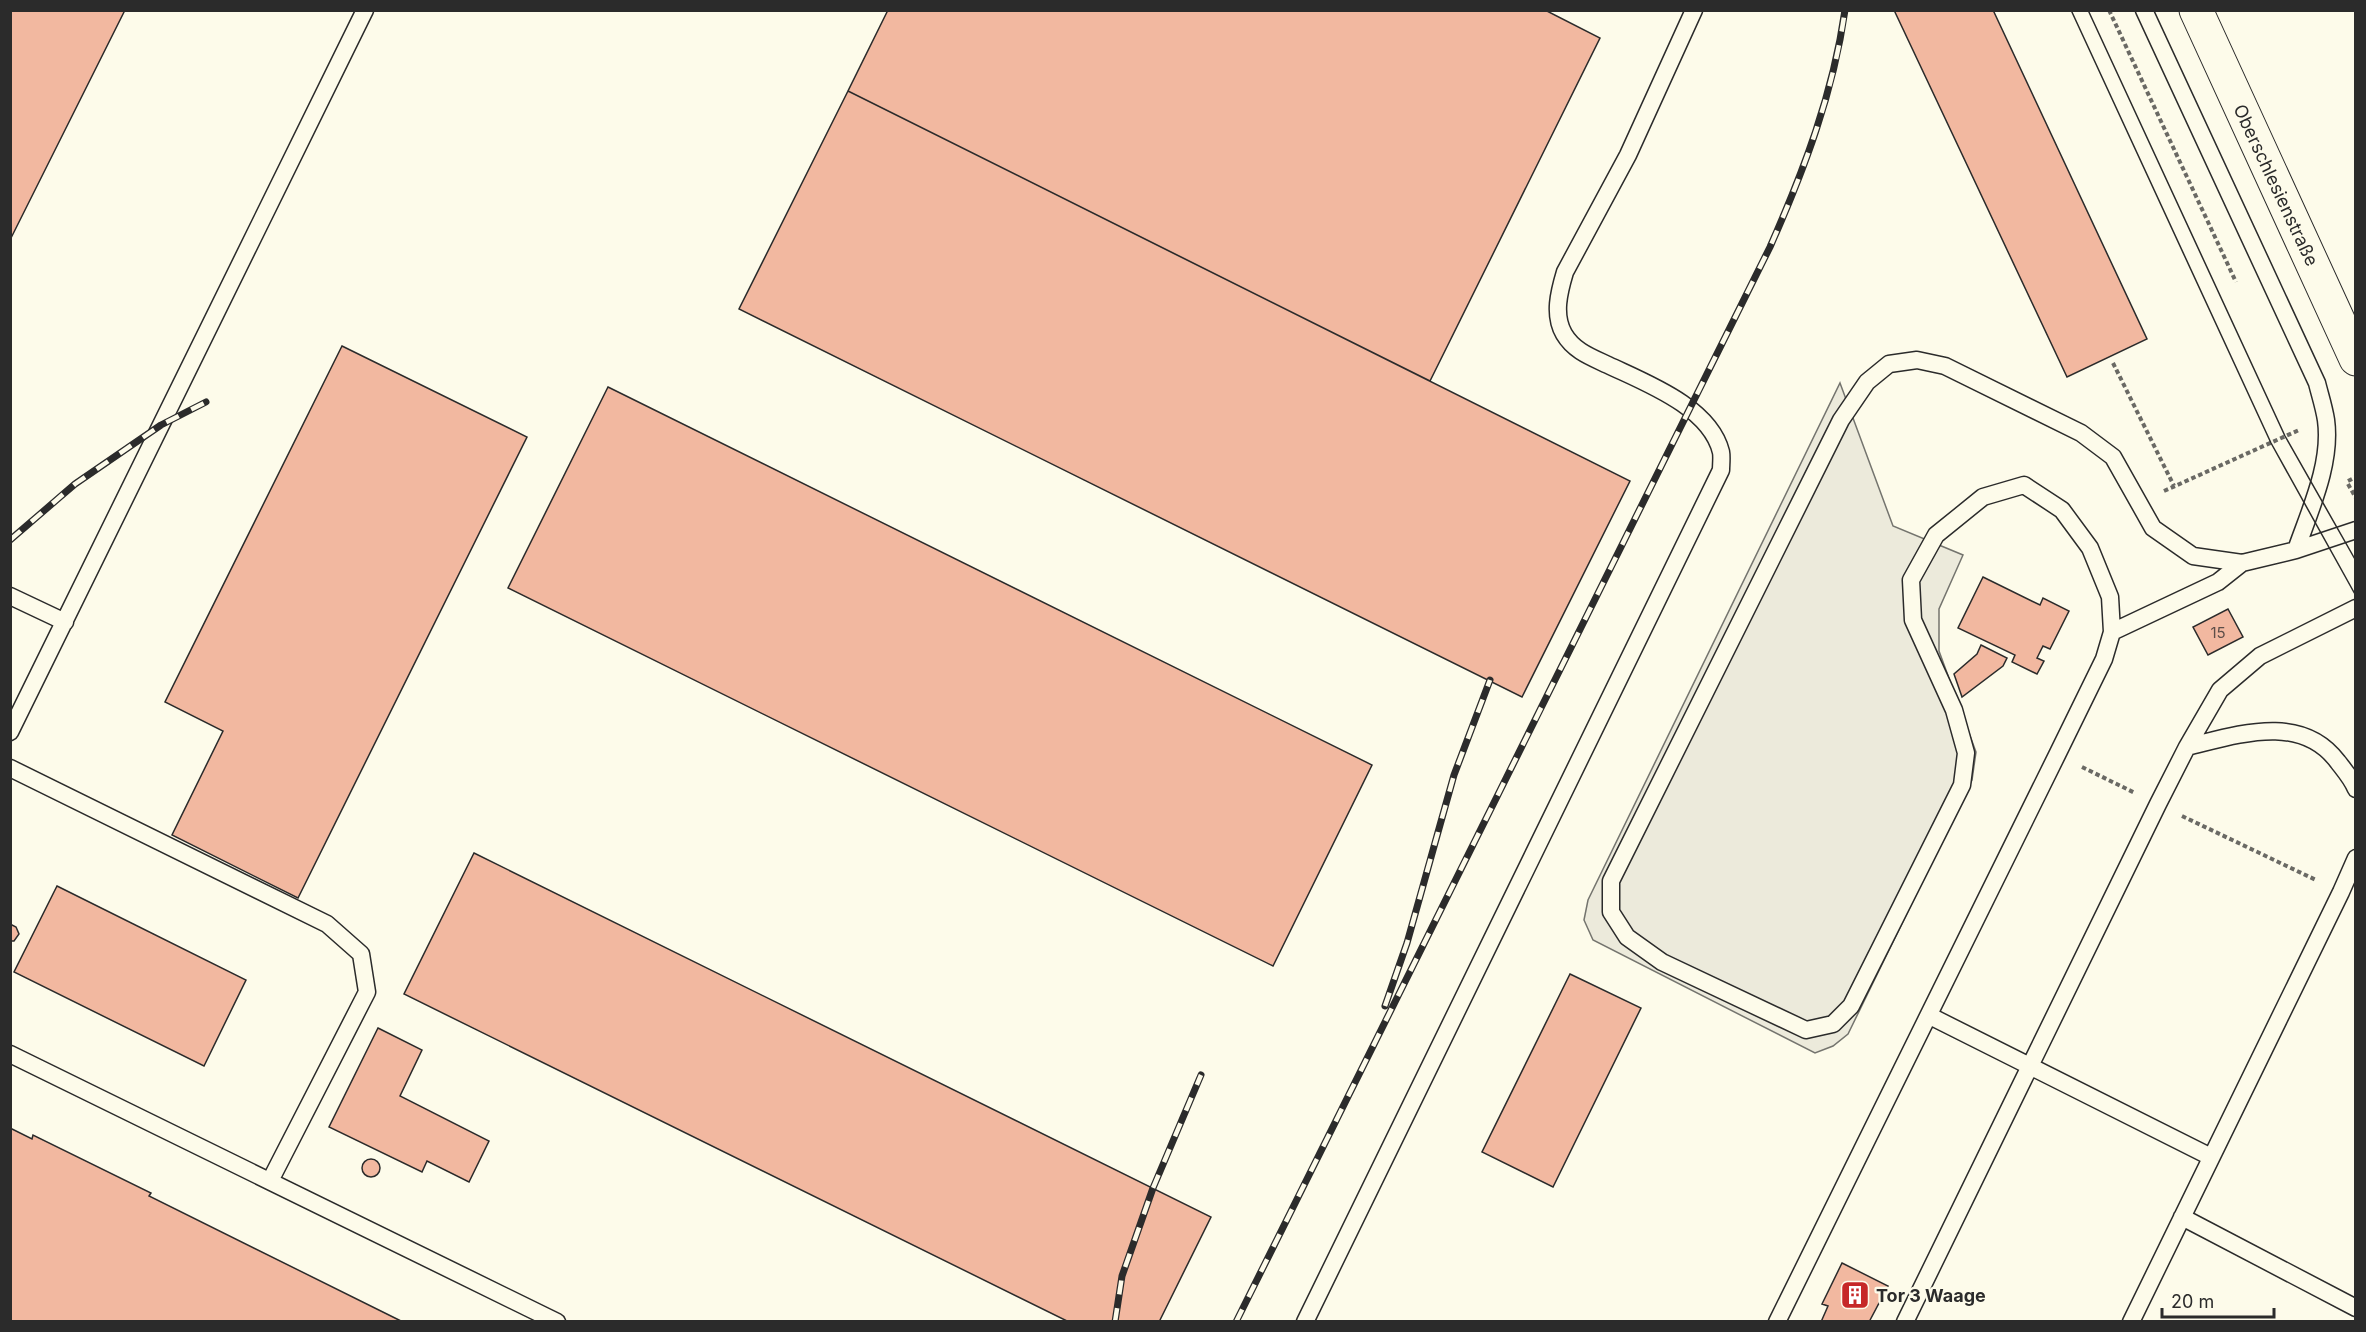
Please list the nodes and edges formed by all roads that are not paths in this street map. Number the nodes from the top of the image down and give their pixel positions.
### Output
1 (365, 10) edge
2 (1694, 10) edge
3 (2144, 10) edge
4 (2196, 10) edge
5 (2355, 359) edge
6 (2355, 530) edge
7 (2296, 550) junction
8 (2242, 563) junction
9 (10, 596) edge
10 (2355, 608) edge
11 (65, 622) junction
12 (2112, 632) junction
13 (10, 732) edge
14 (2187, 747) junction
15 (10, 768) edge
16 (2355, 789) edge
17 (2355, 858) edge
18 (2348, 895) edge
19 (1930, 1016) junction
20 (10, 1054) edge
21 (2030, 1065) junction
22 (2211, 1157) junction
23 (270, 1181) junction
24 (2182, 1217) junction
25 (2355, 1308) edge
26 (557, 1322) edge
27 (1305, 1322) edge
28 (1777, 1322) edge
29 (1905, 1322) edge
30 (2131, 1322) edge

1 - 11 lane
2 - 27 lane
3 - 7 lane
4 - 5 main road, Oberschlesienstraße
6 - 7 lane
7 - 8 lane
8 - 12 lane
8 - 12 lane
9 - 11 lane
10 - 14 lane
11 - 13 lane
12 - 19 lane
14 - 16 lane
14 - 21 lane
15 - 23 lane
17 - 18 lane
18 - 22 lane
19 - 21 lane
19 - 28 lane
20 - 23 lane
21 - 22 lane
21 - 29 lane
22 - 24 lane
23 - 26 lane
24 - 25 lane
24 - 30 lane

